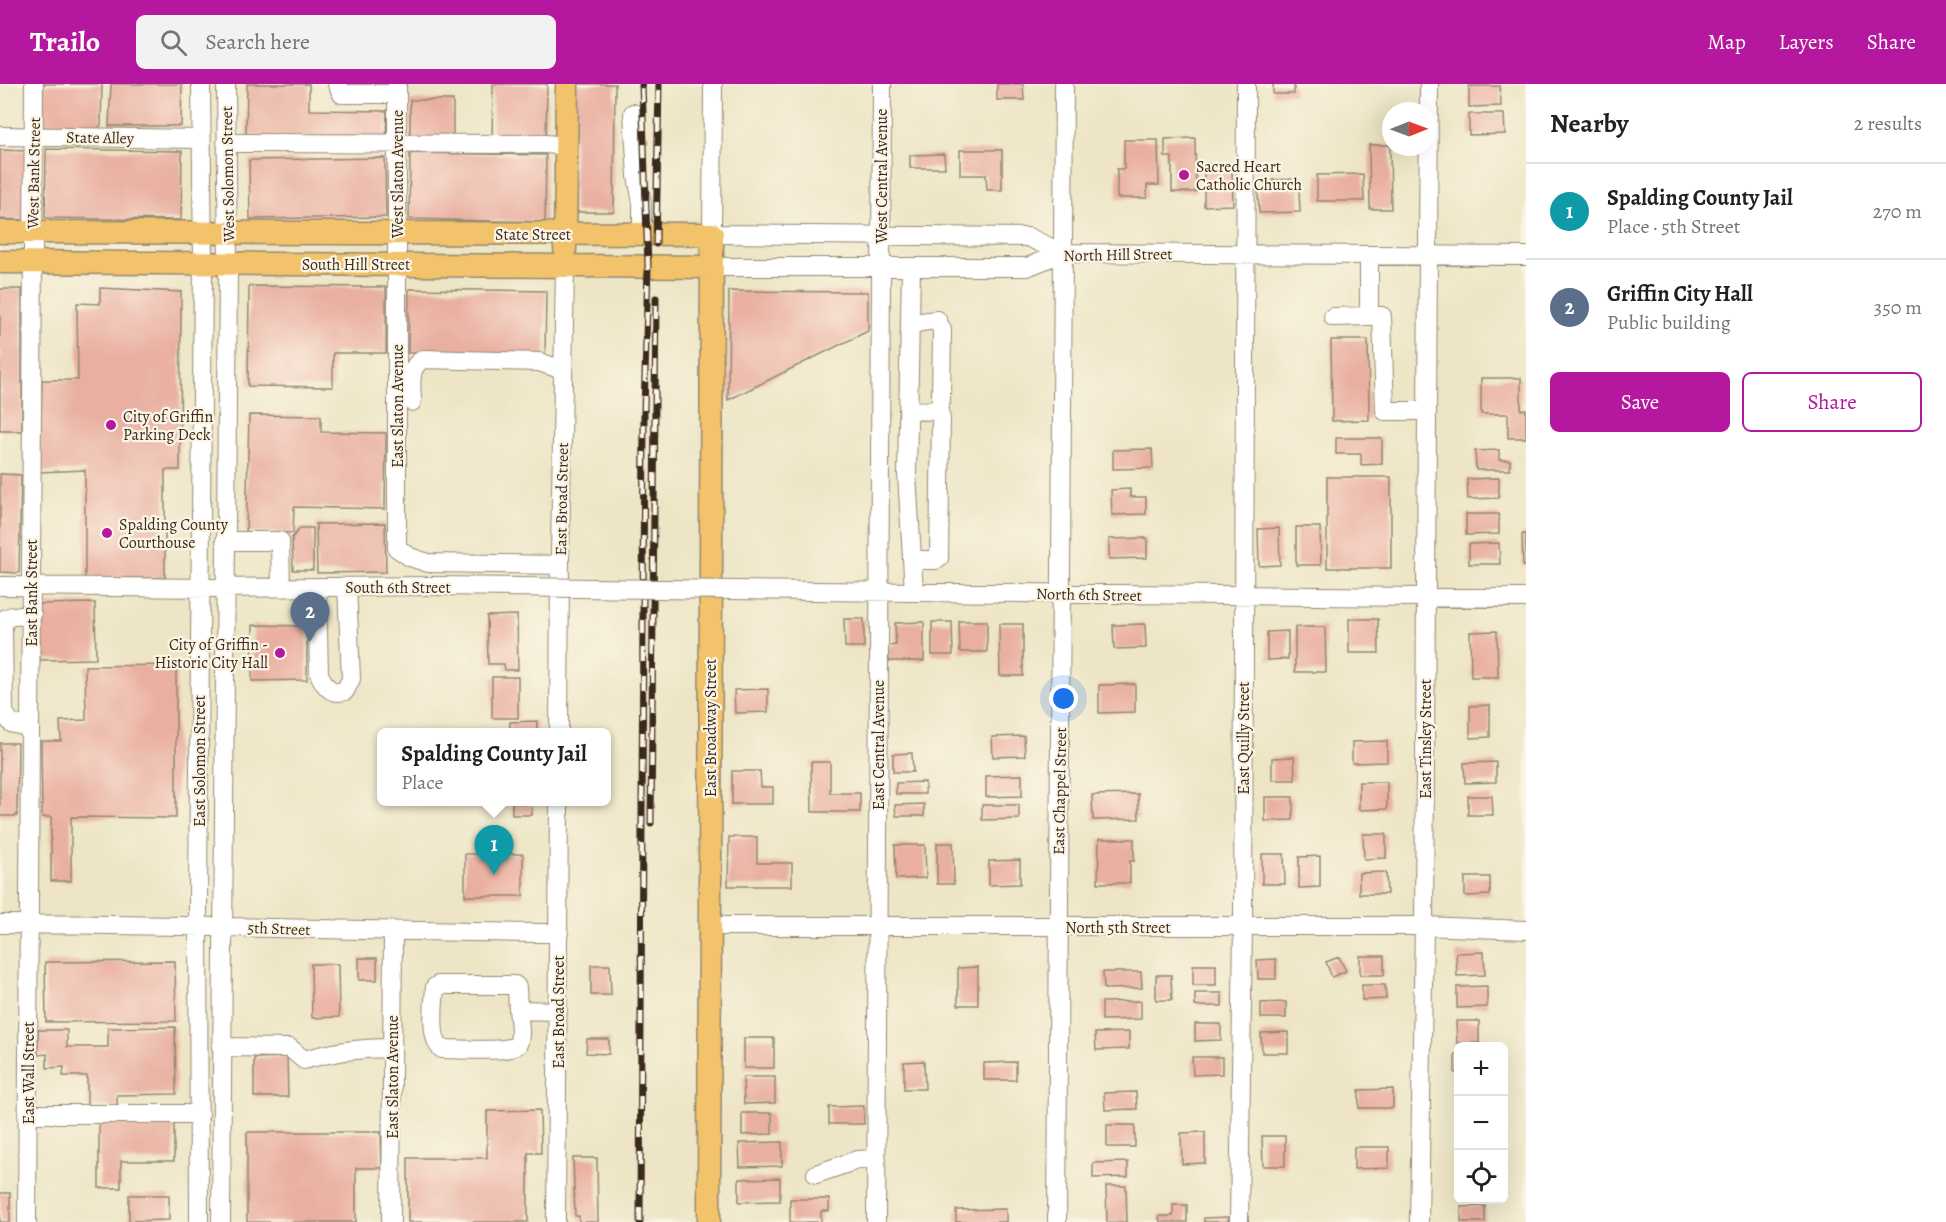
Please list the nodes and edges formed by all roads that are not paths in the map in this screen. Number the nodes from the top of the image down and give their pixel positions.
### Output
1 (34, 84) edge
2 (201, 84) edge
3 (226, 84) edge
4 (337, 84) edge
5 (567, 84) edge
6 (713, 84) edge
7 (882, 84) edge
8 (1064, 84) edge
9 (1246, 84) edge
10 (1429, 84) edge
11 (397, 89) edge
12 (633, 113) dead end
13 (0, 136) edge
14 (34, 136) junction
15 (201, 139) junction
16 (226, 143) junction
17 (396, 144) junction
18 (567, 146) junction
19 (0, 232) edge
20 (33, 232) junction
21 (203, 234) junction
22 (228, 234) junction
23 (397, 234) junction
24 (565, 234) junction
25 (712, 234) junction
26 (642, 235) junction
27 (881, 236) junction
28 (1062, 253) junction
29 (1245, 254) junction
30 (1369, 255) junction
31 (1428, 256) junction
32 (1526, 256) edge
33 (0, 262) edge
34 (32, 262) junction
35 (203, 264) junction
36 (228, 264) junction
37 (396, 264) junction
38 (565, 266) junction
39 (711, 267) junction
40 (880, 268) junction
41 (911, 268) junction
42 (1369, 316) junction
43 (1333, 317) dead end
44 (910, 325) junction
45 (563, 369) junction
46 (412, 402) dead end
47 (938, 406) junction
48 (908, 410) junction
49 (1427, 411) junction
50 (225, 541) junction
51 (913, 560) junction
52 (560, 565) junction
53 (0, 586) edge
54 (32, 586) junction
55 (347, 587) junction
56 (200, 588) junction
57 (225, 588) junction
58 (281, 588) junction
59 (317, 588) junction
60 (652, 588) joint
61 (880, 592) junction
62 (914, 592) junction
63 (1061, 594) junction
64 (1243, 595) junction
65 (1425, 598) junction
66 (1526, 598) edge
67 (32, 615) junction
68 (3, 616) edge
69 (4, 720) edge
70 (30, 728) junction
71 (559, 728) edge
72 (559, 806) edge
73 (0, 924) edge
74 (28, 924) junction
75 (198, 925) junction
76 (222, 925) junction
77 (709, 926) junction
78 (877, 926) junction
79 (1243, 926) junction
80 (1424, 926) junction
81 (1058, 927) junction
82 (1526, 930) edge
83 (393, 932) junction
84 (559, 933) junction
85 (518, 1010) junction
86 (558, 1011) junction
87 (221, 1047) junction
88 (392, 1048) junction
89 (27, 1114) junction
90 (200, 1114) junction
91 (877, 1159) junction
92 (816, 1174) dead end
93 (27, 1222) edge
94 (199, 1222) edge
95 (221, 1222) edge
96 (391, 1222) edge
97 (556, 1222) edge
98 (709, 1222) edge
99 (876, 1222) edge
100 (1057, 1222) edge
101 (1239, 1222) edge
102 (1419, 1222) edge

1 - 14 street, West Bank Street
2 - 15 street, West Solomon Street
3 - 16 street, West Solomon Street
4 - 11 street
5 - 18 main road
6 - 25 street
7 - 27 street, West Central Avenue
8 - 28 street, East Chappel Street
9 - 29 street, East Quilly Street
10 - 31 street, East Tinsley Street
11 - 17 street, West Slaton Avenue
12 - 26 street
13 - 14 street, State Alley
14 - 15 street, State Alley
14 - 20 street, West Bank Street
15 - 21 street, West Solomon Street
16 - 17 street
16 - 22 street, West Solomon Street
17 - 18 street
17 - 23 street, West Slaton Avenue
18 - 24 main road
19 - 20 main road, State Street
20 - 21 main road, State Street
20 - 34 street, West Bank Street
21 - 22 main road, State Street
21 - 35 street, West Solomon Street
22 - 23 main road, State Street
22 - 36 street, West Solomon Street
23 - 24 main road, State Street
23 - 37 street, West Slaton Avenue
24 - 26 main road, State Street
24 - 38 main road
25 - 26 main road, State Street
25 - 27 street, State Street
25 - 39 main road, East Broadway Street
27 - 28 street, State Street
27 - 40 street, West Central Avenue
28 - 29 street, North Hill Street
28 - 41 street, North Hill Street
28 - 63 street, East Chappel Street
29 - 30 street, North Hill Street
29 - 64 street, East Quilly Street
30 - 31 street, North Hill Street
30 - 42 street
31 - 32 street, North Hill Street
31 - 49 street, East Tinsley Street
33 - 34 main road, South Hill Street
34 - 35 main road, South Hill Street
34 - 54 street, East Bank Street
35 - 36 main road, South Hill Street
35 - 56 street, East Solomon Street
36 - 37 main road, South Hill Street
36 - 50 street, East Solomon Street
37 - 38 main road, South Hill Street
37 - 52 street, East Slaton Avenue
38 - 39 main road, South Hill Street
38 - 45 street, East Broad Street
39 - 40 street, North Hill Street
39 - 77 main road, East Broadway Street
40 - 41 street, North Hill Street
40 - 61 street, East Central Avenue
41 - 44 street
42 - 43 street
42 - 49 street
44 - 47 street
44 - 48 street
45 - 46 street
45 - 52 street, East Broad Street
47 - 48 street
47 - 51 street
48 - 51 street
49 - 65 street, East Tinsley Street
50 - 57 street, East Solomon Street
50 - 58 street
51 - 62 street
52 - 71 street, East Broad Street
53 - 54 street, South 6th Street
54 - 56 street, South 6th Street
54 - 67 street, East Bank Street
55 - 59 street, South 6th Street
55 - 59 street
55 - 60 street, South 6th Street, bridge
56 - 57 street, South 6th Street
56 - 75 street, East Solomon Street
57 - 58 street, South 6th Street
57 - 76 street, East Solomon Street
58 - 59 street, South 6th Street
60 - 61 street, North 6th Street, bridge
61 - 62 street, North 6th Street
61 - 78 street, East Central Avenue
62 - 63 street, North 6th Street
63 - 64 street, North 6th Street
63 - 81 street, East Chappel Street
64 - 65 street, North 6th Street
64 - 79 street, East Quilly Street
65 - 66 street, North 6th Street
65 - 80 street, East Tinsley Street
67 - 68 street
67 - 70 street, East Bank Street
68 - 69 street
69 - 70 street
70 - 74 street, East Bank Street
72 - 84 street, East Broad Street
73 - 74 street, 5th Street
74 - 75 street, 5th Street
74 - 89 street, East Wall Street
75 - 76 street, 5th Street
75 - 90 street, East Solomon Street
76 - 83 street, 5th Street
76 - 87 street, East Solomon Street
77 - 78 street, North 5th Street
77 - 98 main road, East Broadway Street
78 - 81 street, North 5th Street
78 - 91 street, East Central Avenue
79 - 80 street, North 5th Street
79 - 81 street, North 5th Street
79 - 101 street, East Quilly Street
80 - 82 street, North 5th Street
80 - 102 street, East Tinsley Street
81 - 100 street, East Chappel Street
83 - 84 street, 5th Street
83 - 88 street, East Slaton Avenue
84 - 86 street, East Broad Street
85 - 85 street
85 - 86 street
86 - 97 street, East Broad Street
87 - 88 street
87 - 95 street, East Solomon Street
88 - 96 street, East Slaton Avenue
89 - 90 street
89 - 93 street, East Wall Street
90 - 94 street, East Solomon Street
91 - 92 street
91 - 99 street, East Central Avenue

